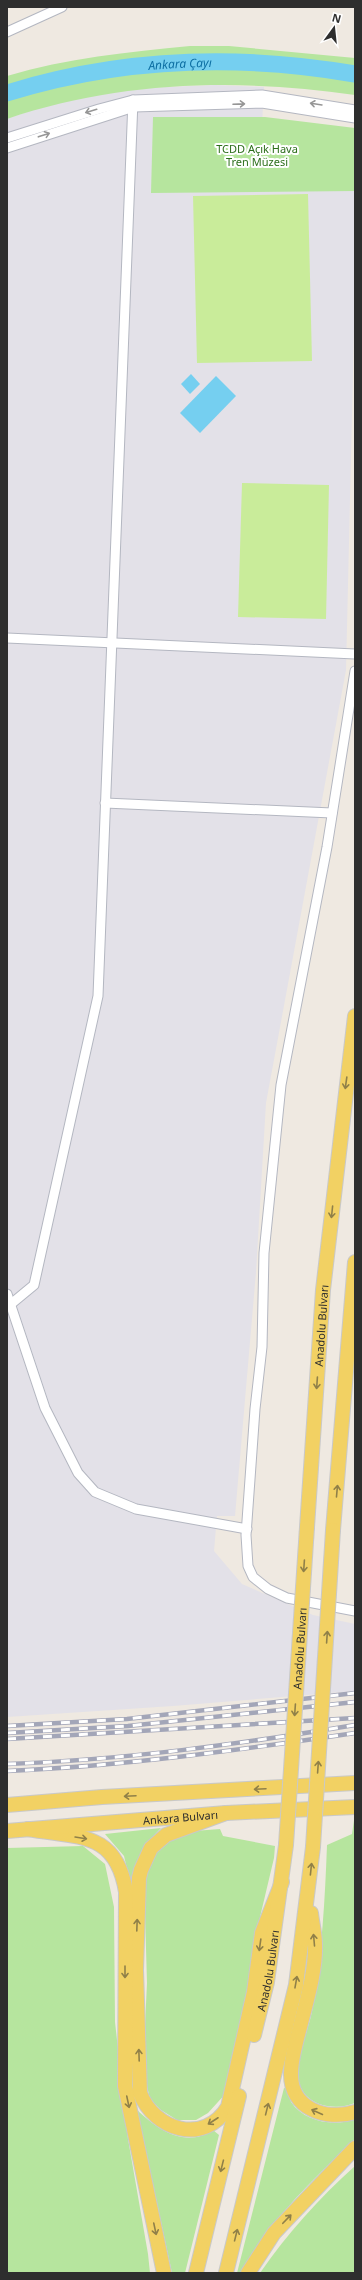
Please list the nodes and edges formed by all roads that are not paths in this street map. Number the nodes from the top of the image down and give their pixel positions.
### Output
1 (62, 7) edge
2 (7, 32) edge
3 (133, 103) junction
4 (355, 110) edge
5 (355, 118) edge
6 (7, 138) edge
7 (7, 148) edge
8 (7, 638) edge
9 (112, 643) junction
10 (355, 654) edge
11 (355, 671) edge
12 (105, 803) junction
13 (332, 813) junction
14 (355, 1016) edge
15 (355, 1262) edge
16 (7, 1294) edge
17 (11, 1304) junction
18 (247, 1529) junction
19 (355, 1611) edge
20 (355, 1783) edge
21 (7, 1806) edge
22 (355, 1807) edge
23 (226, 1813) junction
24 (28, 1829) junction
25 (7, 1831) edge
26 (282, 1882) junction
27 (308, 1890) junction
28 (355, 2112) edge
29 (355, 2148) edge
30 (164, 2273) edge
31 (196, 2273) edge
32 (226, 2273) edge
33 (248, 2273) edge

1 - 2 street
4 -> 3 street
3 -> 5 street
3 -> 6 street
7 -> 3 street
3 - 9 street
8 - 9 street
9 - 10 street
9 - 12 street
11 - 13 street
12 - 13 street
12 - 17 street
13 - 18 street
14 -> 26 main road, Anadolu Bulvarı, bridge
27 -> 15 main road, bridge
16 - 17 street
17 - 18 street
18 - 19 street
20 -> 21 main road, Ankara Bulvarı
22 - 23 main road, Ankara Bulvarı
23 - 24 main road, Ankara Bulvarı
26 -> 23 main road
24 - 25 main road, Ankara Bulvarı
24 -> 30 main road
26 -> 31 main road, Anadolu Bulvarı
28 -> 27 main road
32 -> 27 main road
33 -> 29 main road

